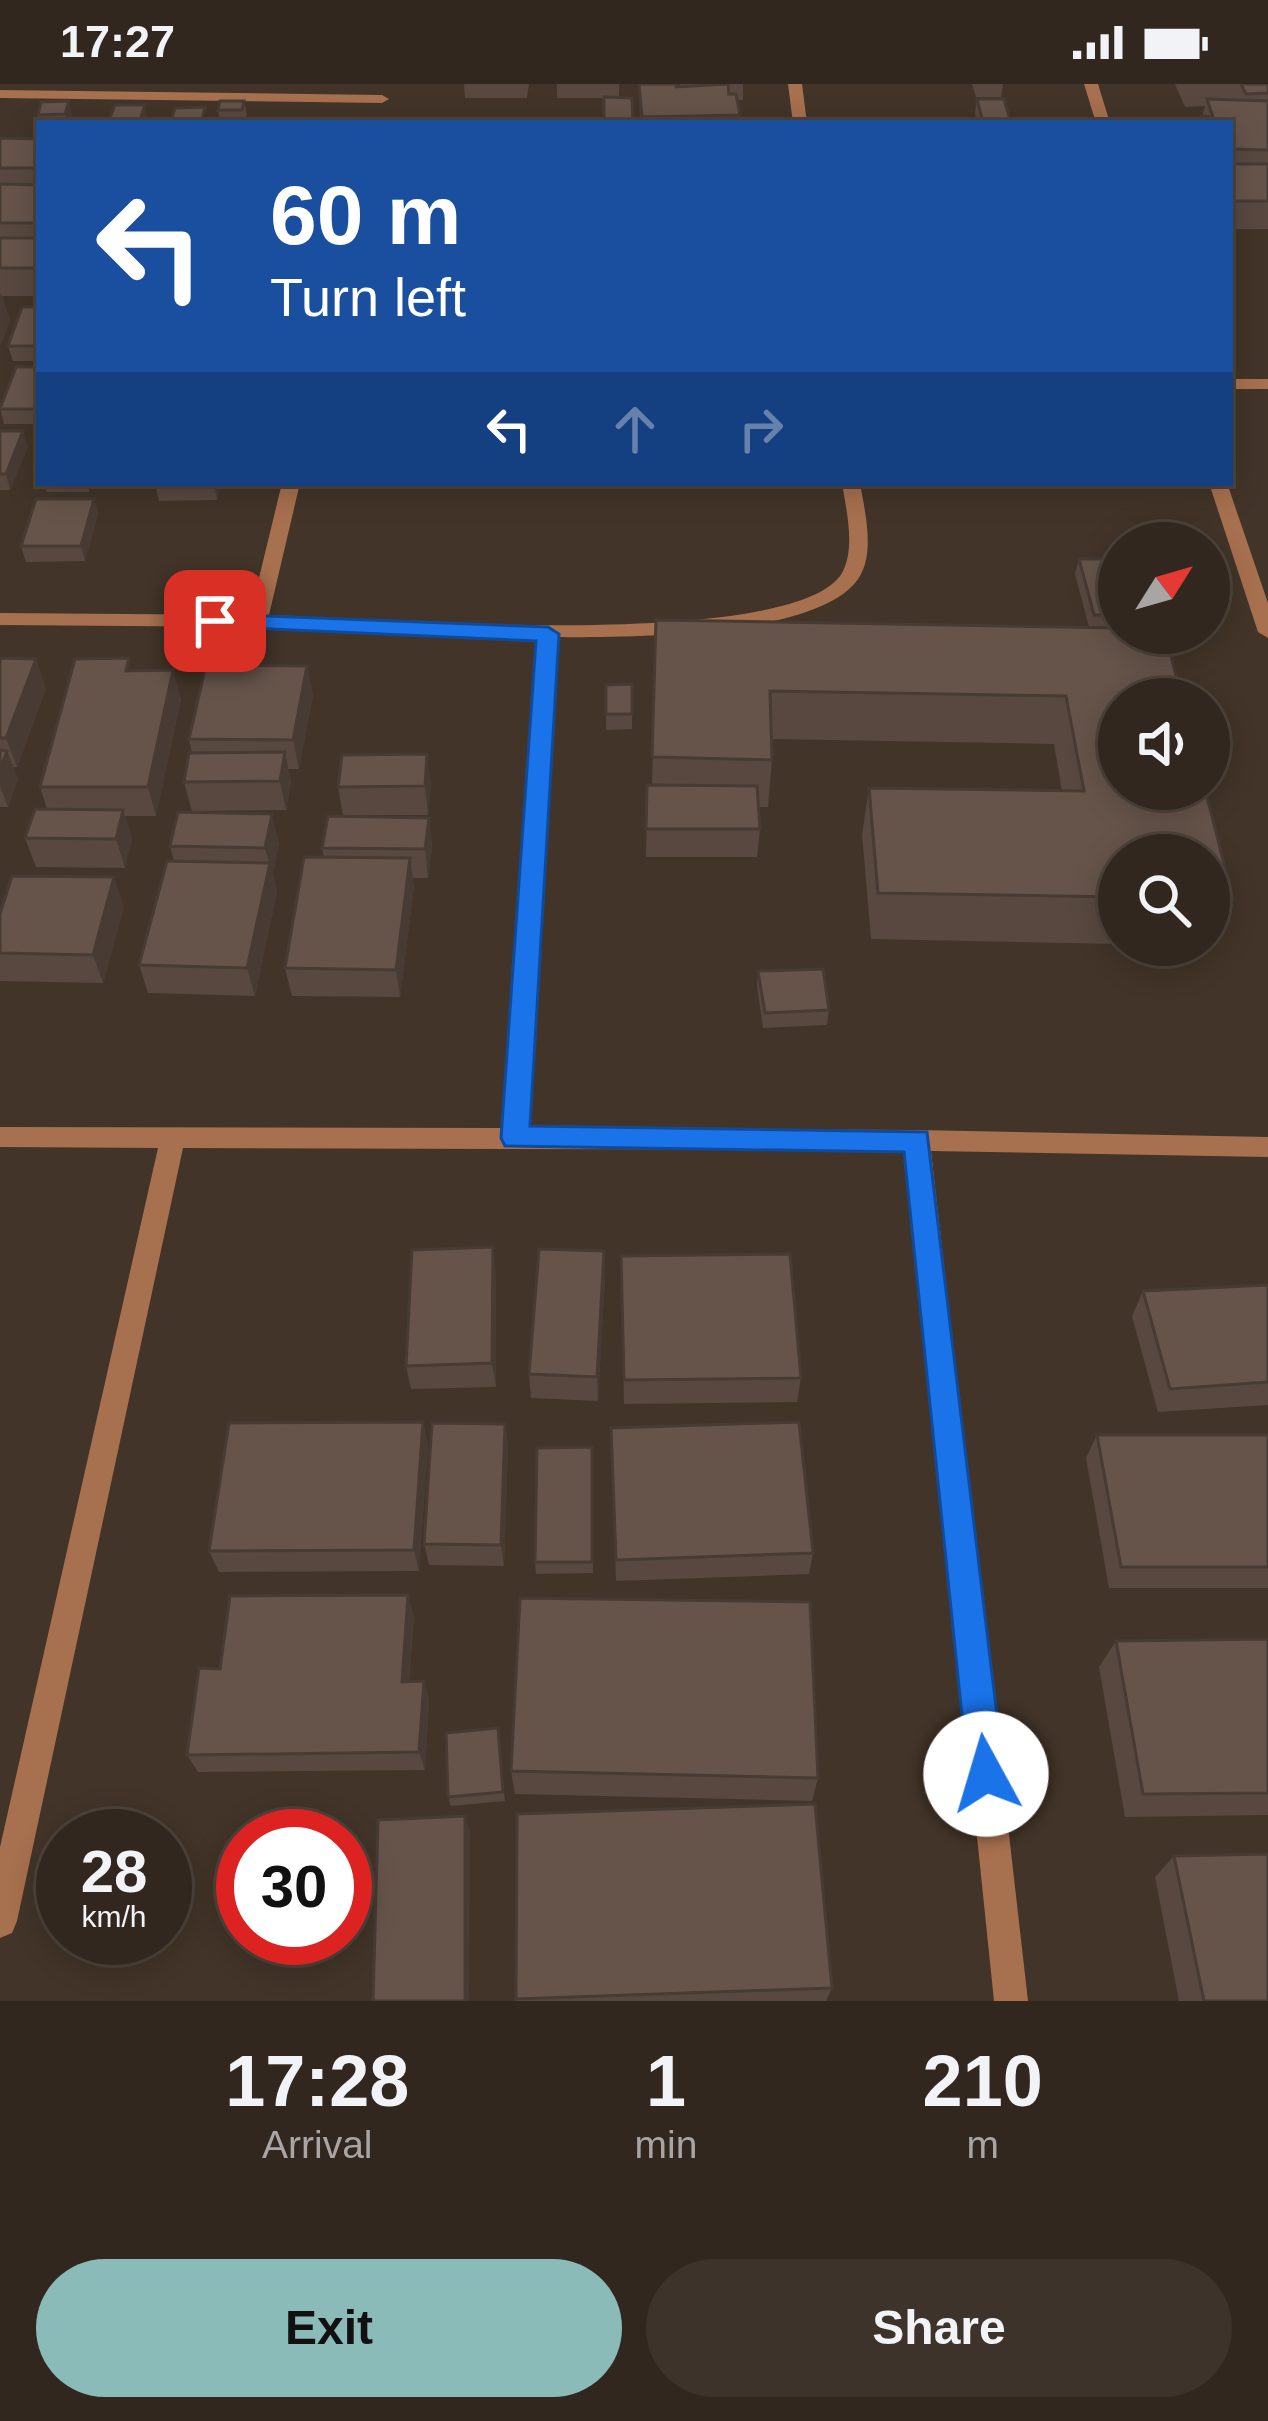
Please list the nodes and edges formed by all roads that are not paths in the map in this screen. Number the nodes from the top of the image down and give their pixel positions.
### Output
1 (795, 84) edge
2 (1091, 84) edge
3 (0, 94) edge
4 (383, 98) edge
5 (800, 120) edge
6 (1102, 120) edge
7 (1233, 384) edge
8 (1268, 385) edge
9 (290, 486) edge
10 (851, 486) edge
11 (1219, 486) edge
12 (0, 619) edge
13 (258, 621) junction
14 (1268, 632) edge
15 (548, 634) junction
16 (0, 1137) edge
17 (515, 1138) junction
18 (172, 1139) junction
19 (917, 1140) junction
20 (1268, 1147) edge
21 (0, 1921) edge
22 (1011, 2001) edge

1 - 5 street
2 - 6 street
3 - 4 street
7 - 8 street
9 - 13 street
10 - 15 street
11 - 14 street
12 - 13 street
13 - 15 street
15 - 17 street
16 - 18 street
17 - 18 street
17 - 19 street
18 - 21 street
19 - 20 street
19 - 22 street

